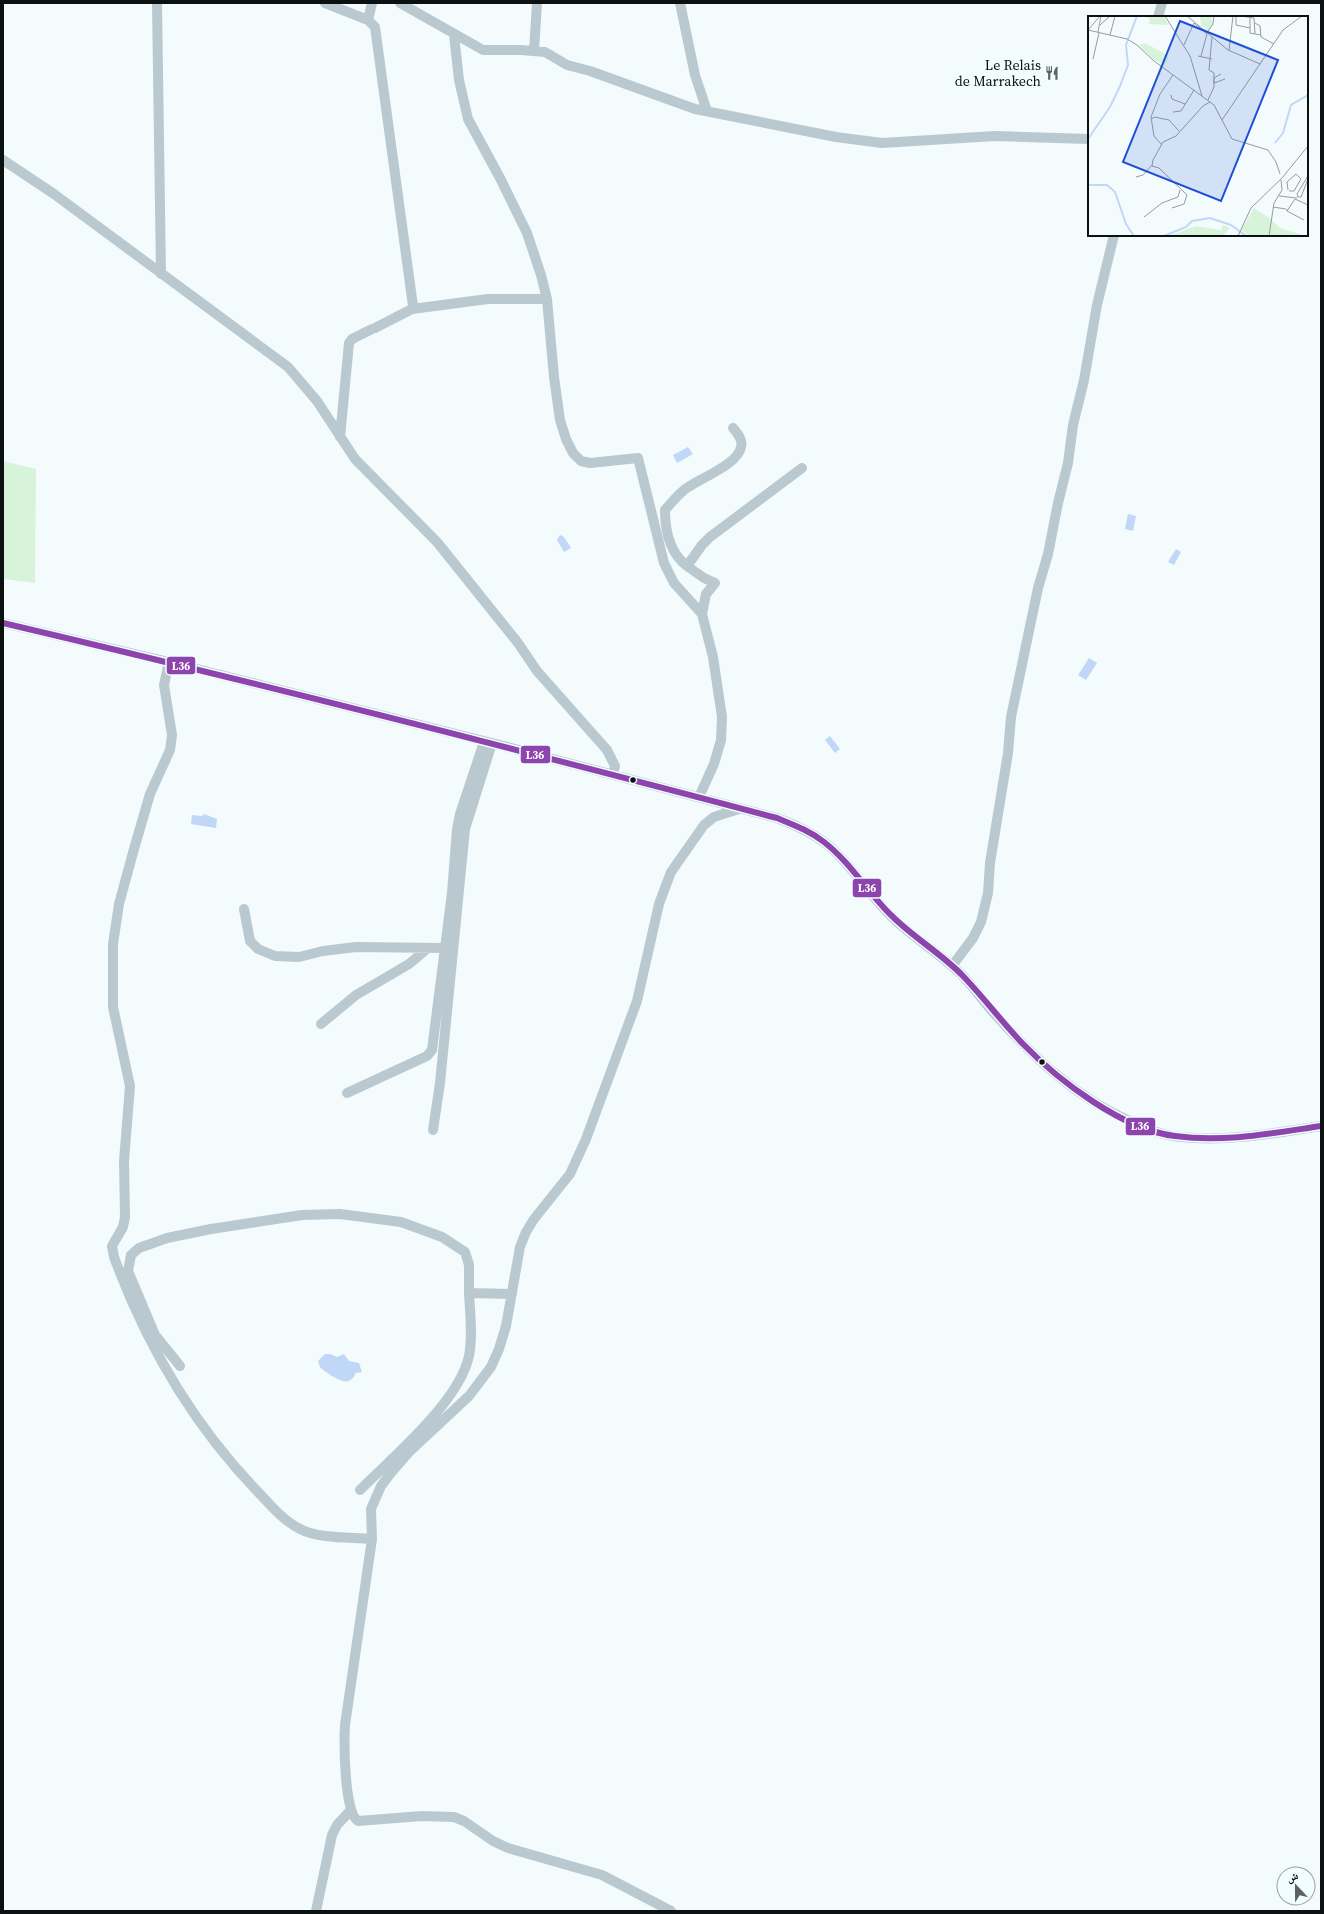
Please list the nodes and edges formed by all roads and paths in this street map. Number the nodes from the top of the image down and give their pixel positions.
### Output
1 (158, 3) edge
2 (324, 3) edge
3 (372, 3) edge
4 (400, 3) edge
5 (537, 3) edge
6 (680, 3) edge
7 (1162, 3) edge
8 (1158, 16) edge
9 (368, 20) junction
10 (454, 35) junction
11 (534, 51) junction
12 (707, 111) junction
13 (1088, 139) edge
14 (3, 160) edge
15 (1114, 236) edge
16 (161, 274) junction
17 (547, 299) junction
18 (412, 309) junction
19 (733, 428) dead end
20 (340, 437) junction
21 (802, 468) dead end
22 (687, 566) junction
23 (702, 614) junction
24 (3, 623) edge
25 (169, 662) junction
26 (488, 742) junction
27 (613, 774) junction
28 (699, 797) junction
29 (739, 809) junction
30 (244, 909) dead end
31 (428, 948) junction
32 (444, 948) junction
33 (952, 966) junction
34 (321, 1024) dead end
35 (347, 1093) dead end
36 (1321, 1126) edge
37 (433, 1130) dead end
38 (469, 1293) junction
39 (512, 1294) junction
40 (180, 1366) dead end
41 (360, 1490) dead end
42 (372, 1539) junction
43 (350, 1811) junction
44 (316, 1911) edge
45 (672, 1911) edge

1 - 16 street
2 - 9 street
3 - 9 street
4 - 10 street
5 - 11 street
6 - 12 street
7 - 8 street
9 - 18 street
10 - 11 street
10 - 17 street
11 - 12 street
12 - 13 street
14 - 16 street
15 - 33 street
16 - 20 street
17 - 18 street
17 - 23 street
18 - 20 street
19 - 22 street
20 - 27 street
21 - 22 street
22 - 23 street
23 - 28 street
24 - 25 street
25 - 26 street
25 - 42 street
26 - 27 street
26 - 32 street
26 - 37 street
27 - 28 street
28 - 29 street
29 - 33 street
29 - 39 street
30 - 31 street
31 - 32 street
31 - 34 street
32 - 35 street
33 - 36 street
38 - 39 street
38 - 40 street
38 - 41 street
39 - 42 street
42 - 43 street
43 - 44 street
43 - 45 street

